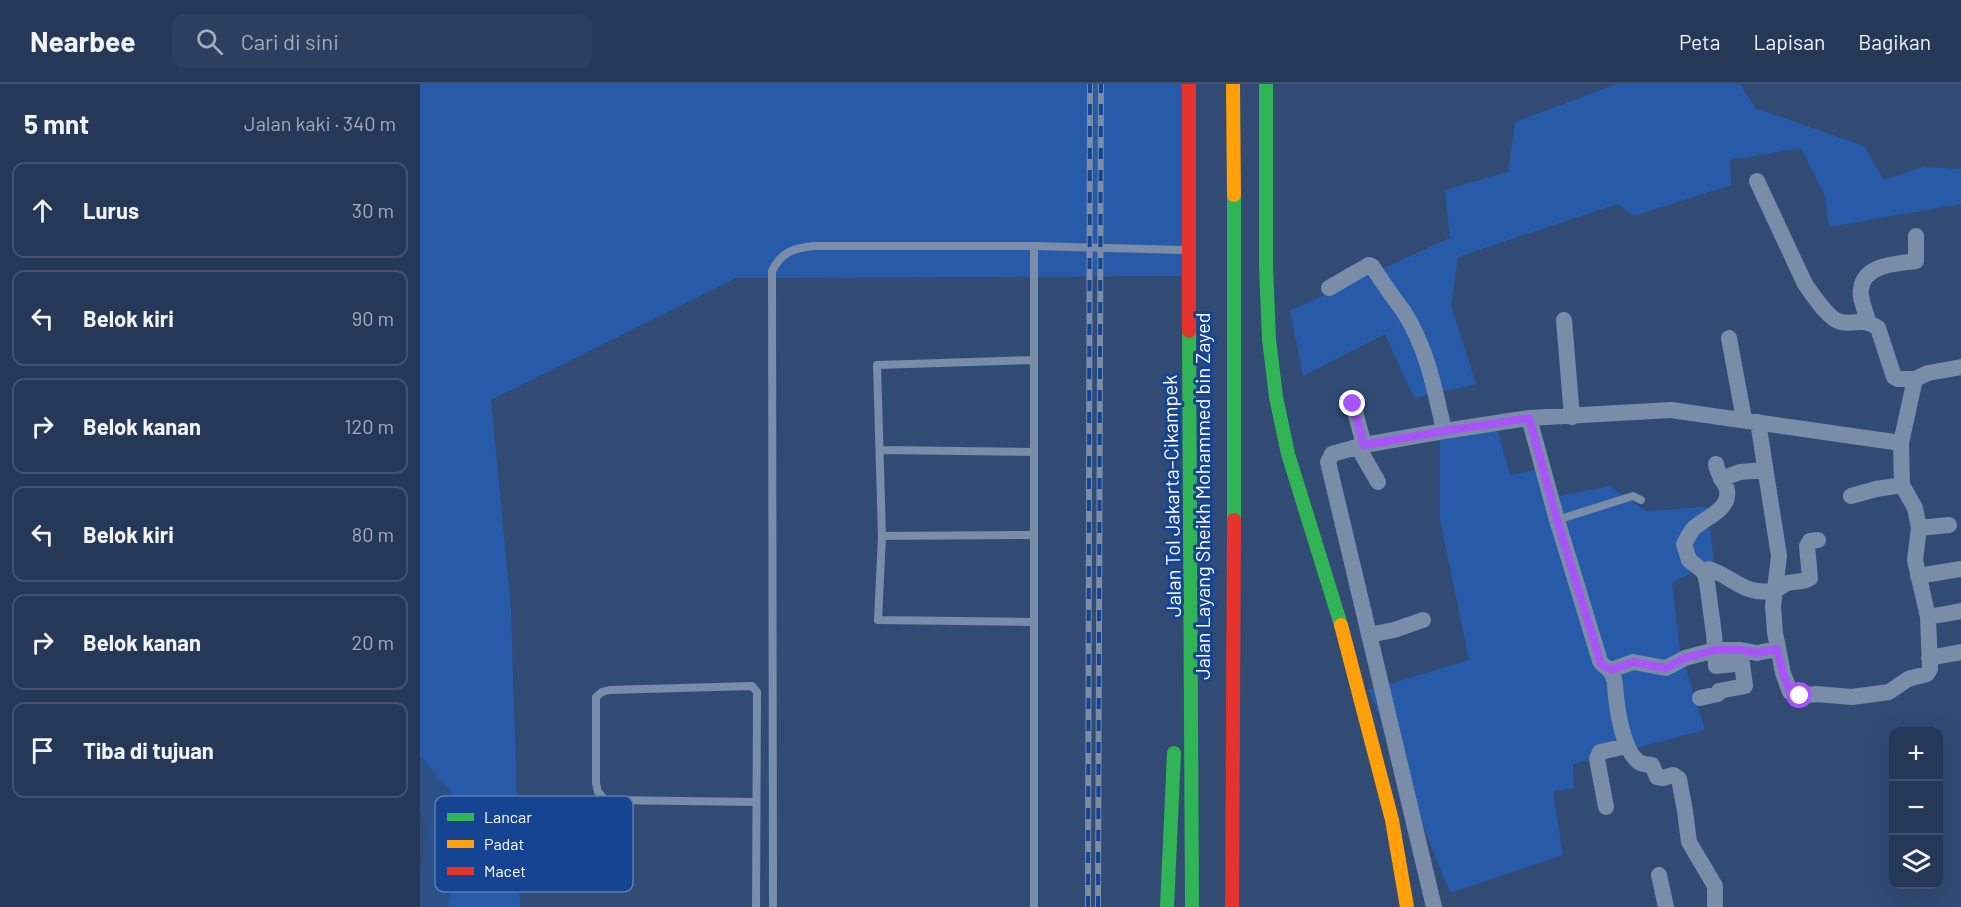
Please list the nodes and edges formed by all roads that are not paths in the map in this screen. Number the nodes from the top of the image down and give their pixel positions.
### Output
1 (1189, 84) edge
2 (1221, 84) edge
3 (1233, 84) edge
4 (1266, 84) edge
5 (1757, 181) dead end
6 (1220, 192) dead end
7 (1916, 236) dead end
8 (1034, 246) junction
9 (1188, 250) junction
10 (1220, 251) dead end
11 (1329, 288) dead end
12 (1564, 320) dead end
13 (1868, 321) junction
14 (1730, 338) dead end
15 (1034, 360) junction
16 (1961, 367) edge
17 (1915, 379) junction
18 (1353, 404) dead end
19 (1572, 417) junction
20 (1529, 418) junction
21 (1751, 421) junction
22 (1444, 431) junction
23 (1900, 443) junction
24 (1361, 446) junction
25 (880, 450) junction
26 (1034, 452) junction
27 (1765, 470) junction
28 (1378, 482) dead end
29 (1902, 485) junction
30 (1851, 496) dead end
31 (1641, 500) dead end
32 (1557, 520) junction
33 (1949, 525) dead end
34 (1919, 528) junction
35 (1034, 535) junction
36 (882, 536) junction
37 (1818, 540) dead end
38 (1961, 569) edge
39 (1704, 572) junction
40 (1918, 576) junction
41 (1776, 590) junction
42 (1961, 611) edge
43 (1928, 617) junction
44 (1423, 620) dead end
45 (1034, 622) junction
46 (1369, 635) junction
47 (1777, 649) junction
48 (1715, 650) junction
49 (1961, 652) edge
50 (1929, 658) junction
51 (1611, 670) junction
52 (1193, 676) junction
53 (1700, 698) dead end
54 (1178, 707) dead end
55 (1205, 729) dead end
56 (1175, 735) dead end
57 (1627, 746) junction
58 (602, 796) edge
59 (633, 800) edge
60 (756, 802) junction
61 (1606, 807) dead end
62 (1659, 875) dead end
63 (756, 907) edge
64 (773, 907) edge
65 (1034, 907) edge
66 (1167, 907) edge
67 (1192, 907) edge
68 (1204, 907) edge
69 (1223, 907) edge
70 (1232, 907) edge
71 (1407, 907) edge
72 (1434, 907) edge
73 (1666, 907) edge
74 (1715, 907) edge

1 - 9 highway, Jalan Tol Jakarta–Cikampek
2 - 6 highway
3 - 70 highway
4 - 71 highway
5 - 13 street
7 - 13 street
8 - 9 lane
8 - 15 lane
8 - 64 lane
9 - 52 highway, Jalan Tol Jakarta–Cikampek
10 - 69 highway, Jalan Layang Sheikh Mohammed bin Zayed
11 - 22 street
12 - 19 street
13 - 17 street
14 - 21 street
15 - 25 lane
15 - 26 lane
16 - 17 street
17 - 23 street
18 - 24 street
19 - 20 street
19 - 21 street
20 - 22 street
20 - 32 street
21 - 23 street
21 - 27 street
22 - 24 street
23 - 29 street
24 - 28 street
24 - 46 street
25 - 26 lane
25 - 36 lane
26 - 35 lane
27 - 39 street
27 - 41 street
29 - 30 street
29 - 34 street
31 - 32 lane
32 - 51 street
33 - 34 street
34 - 40 street
35 - 36 lane
35 - 45 lane
36 - 45 lane
37 - 41 street
38 - 40 street
39 - 41 street
39 - 48 street
40 - 43 street
41 - 47 street
42 - 43 street
43 - 50 street
44 - 46 street
45 - 65 lane
46 - 72 street
47 - 48 street
47 - 50 street
48 - 51 street
48 - 53 street
49 - 50 street
51 - 57 street
52 - 54 highway
52 - 67 highway, Jalan Tol Jakarta–Cikampek
55 - 68 highway
56 - 66 highway
57 - 61 street
57 - 74 street
58 - 60 lane
59 - 60 lane
60 - 63 lane
62 - 73 street

